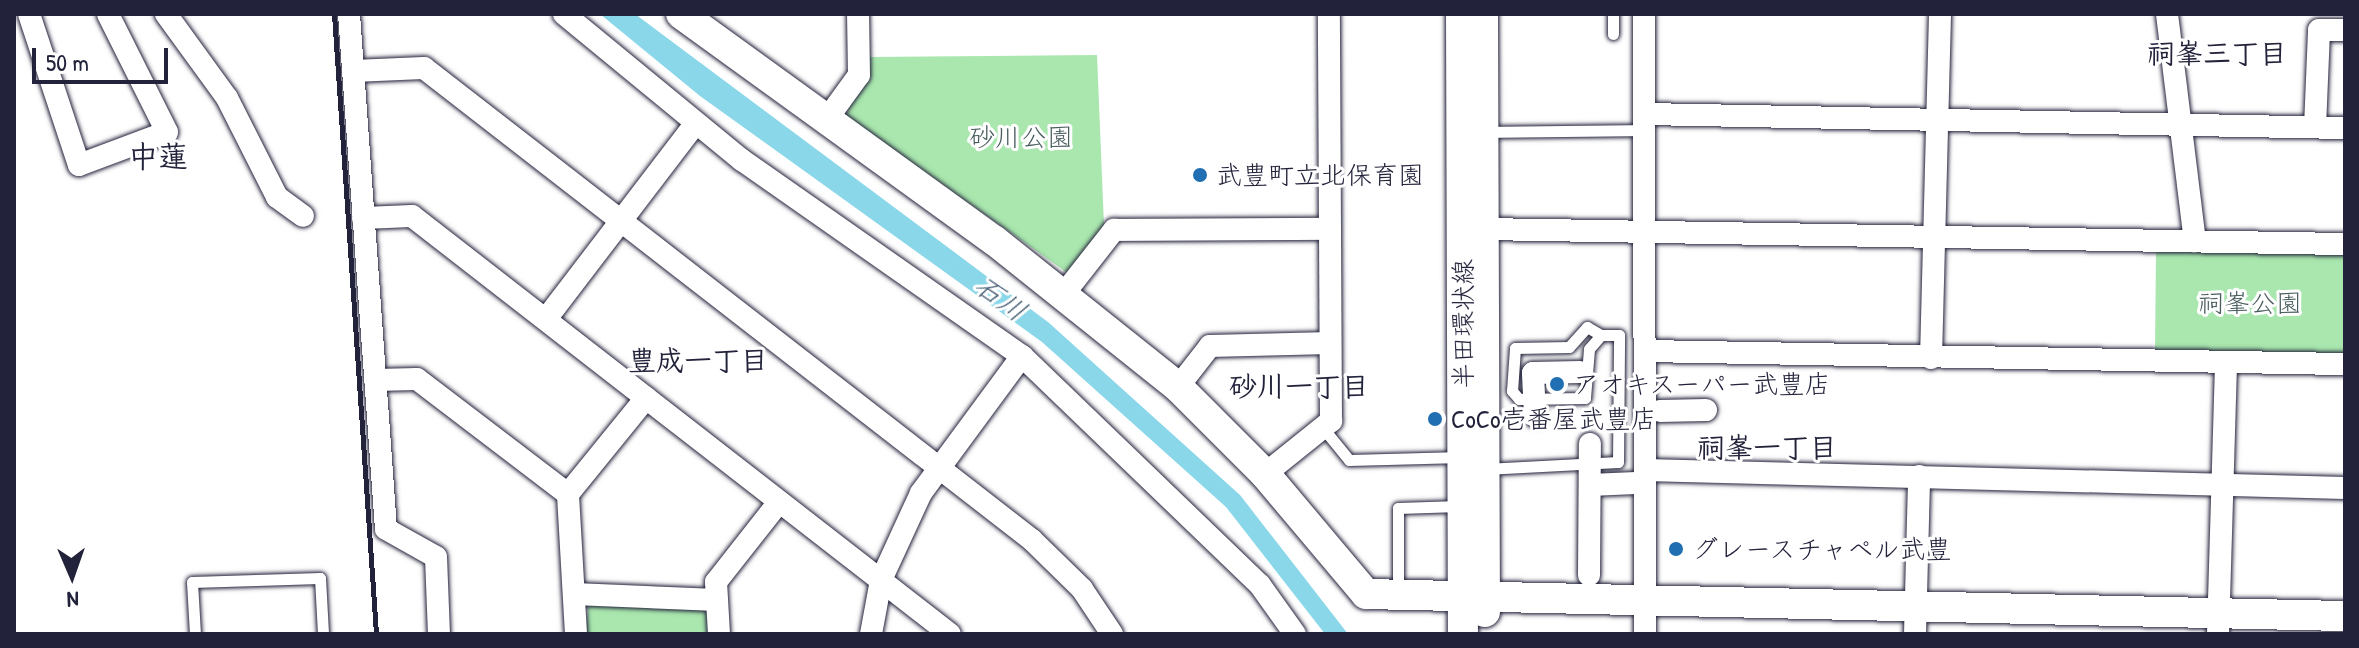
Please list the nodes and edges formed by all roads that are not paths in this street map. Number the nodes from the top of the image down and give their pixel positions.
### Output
1 (29, 14) edge
2 (108, 14) edge
3 (166, 14) edge
4 (349, 14) edge
5 (564, 14) edge
6 (681, 14) edge
7 (858, 14) edge
8 (1329, 14) edge
9 (1461, 14) edge
10 (1483, 14) edge
11 (1613, 14) edge
12 (1644, 14) edge
13 (1940, 14) edge
14 (2167, 14) edge
15 (2345, 30) edge
16 (1613, 34) dead end
17 (353, 71) junction
18 (827, 119) junction
19 (1938, 119) junction
20 (1645, 122) junction
21 (695, 124) junction
22 (2178, 124) junction
23 (2315, 127) junction
24 (2345, 128) edge
25 (1484, 132) junction
26 (303, 216) dead end
27 (363, 218) junction
28 (620, 220) junction
29 (1330, 229) junction
30 (1484, 229) junction
31 (1645, 231) junction
32 (1935, 236) junction
33 (2195, 241) junction
34 (2345, 244) edge
35 (1063, 295) junction
36 (546, 319) junction
37 (1601, 335) junction
38 (1330, 343) junction
39 (1646, 351) junction
40 (1022, 356) junction
41 (1931, 358) junction
42 (2226, 362) junction
43 (2345, 364) edge
44 (1580, 372) dead end
45 (375, 380) junction
46 (1178, 387) junction
47 (646, 398) junction
48 (1535, 408) junction
49 (1706, 410) dead end
50 (1323, 428) junction
51 (1590, 444) dead end
52 (1474, 463) junction
53 (941, 468) junction
54 (1647, 472) junction
55 (1265, 474) junction
56 (1590, 476) junction
57 (1919, 476) junction
58 (2222, 485) junction
59 (2345, 488) edge
60 (568, 494) junction
61 (779, 502) junction
62 (1463, 506) junction
63 (1589, 575) dead end
64 (881, 580) junction
65 (574, 594) junction
66 (1398, 594) junction
67 (1475, 594) junction
68 (1645, 597) junction
69 (717, 600) junction
70 (1915, 604) junction
71 (2345, 616) edge
72 (2218, 623) edge
73 (195, 634) edge
74 (323, 634) edge
75 (439, 634) edge
76 (576, 634) edge
77 (719, 634) edge
78 (871, 634) edge
79 (950, 634) edge
80 (1112, 634) edge
81 (1295, 634) edge
82 (1463, 634) edge
83 (1484, 634) edge
84 (1645, 634) edge
85 (1915, 634) edge

1 - 2 street
3 - 26 street
4 - 17 street
5 - 21 street
6 - 18 street
7 - 18 street
8 - 29 street
9 - 52 street, 半田環状線
10 - 25 street, 半田環状線
11 - 16 lane
12 - 20 street
13 - 19 street
14 - 22 street
15 - 23 street
17 - 27 street
17 - 28 street
18 - 35 street
19 - 20 street
19 - 22 street
19 - 32 street
20 - 25 lane
20 - 31 street
21 - 28 street
21 - 40 street
22 - 23 street
22 - 33 street
23 - 24 street
25 - 30 street, 半田環状線
27 - 36 street
27 - 45 street
28 - 36 street
28 - 53 street
29 - 35 street
29 - 38 street
30 - 31 street
30 - 52 street, 半田環状線
31 - 32 street
31 - 39 street
32 - 33 street
32 - 41 street
33 - 34 street
35 - 46 street
36 - 47 street
37 - 48 lane
37 - 48 lane
37 - 56 lane
38 - 46 street
38 - 50 street
39 - 41 street
39 - 54 street
40 - 53 street
40 - 81 street
41 - 42 street
42 - 43 street
42 - 58 street
44 - 48 street
45 - 60 street
45 - 75 street
46 - 55 street
47 - 60 street
47 - 61 street
49 - 54 street
50 - 52 lane
50 - 55 street
51 - 56 street
52 - 56 lane
52 - 62 street, 半田環状線
52 - 67 street, 半田環状線
53 - 64 street
53 - 80 street
54 - 56 street
54 - 57 street
54 - 68 street
55 - 66 street
56 - 63 street
57 - 58 street
57 - 70 street
58 - 59 street
58 - 72 street
60 - 65 street
61 - 64 street
61 - 69 street
62 - 66 lane
62 - 67 street, 半田環状線
64 - 78 street
64 - 79 street
65 - 69 street
65 - 76 street
66 - 67 street
67 - 68 street
67 - 82 street, 半田環状線
67 - 83 street, 半田環状線
68 - 70 street
68 - 84 street
69 - 77 street
70 - 72 street
70 - 85 street
71 - 72 street
73 - 74 lane

